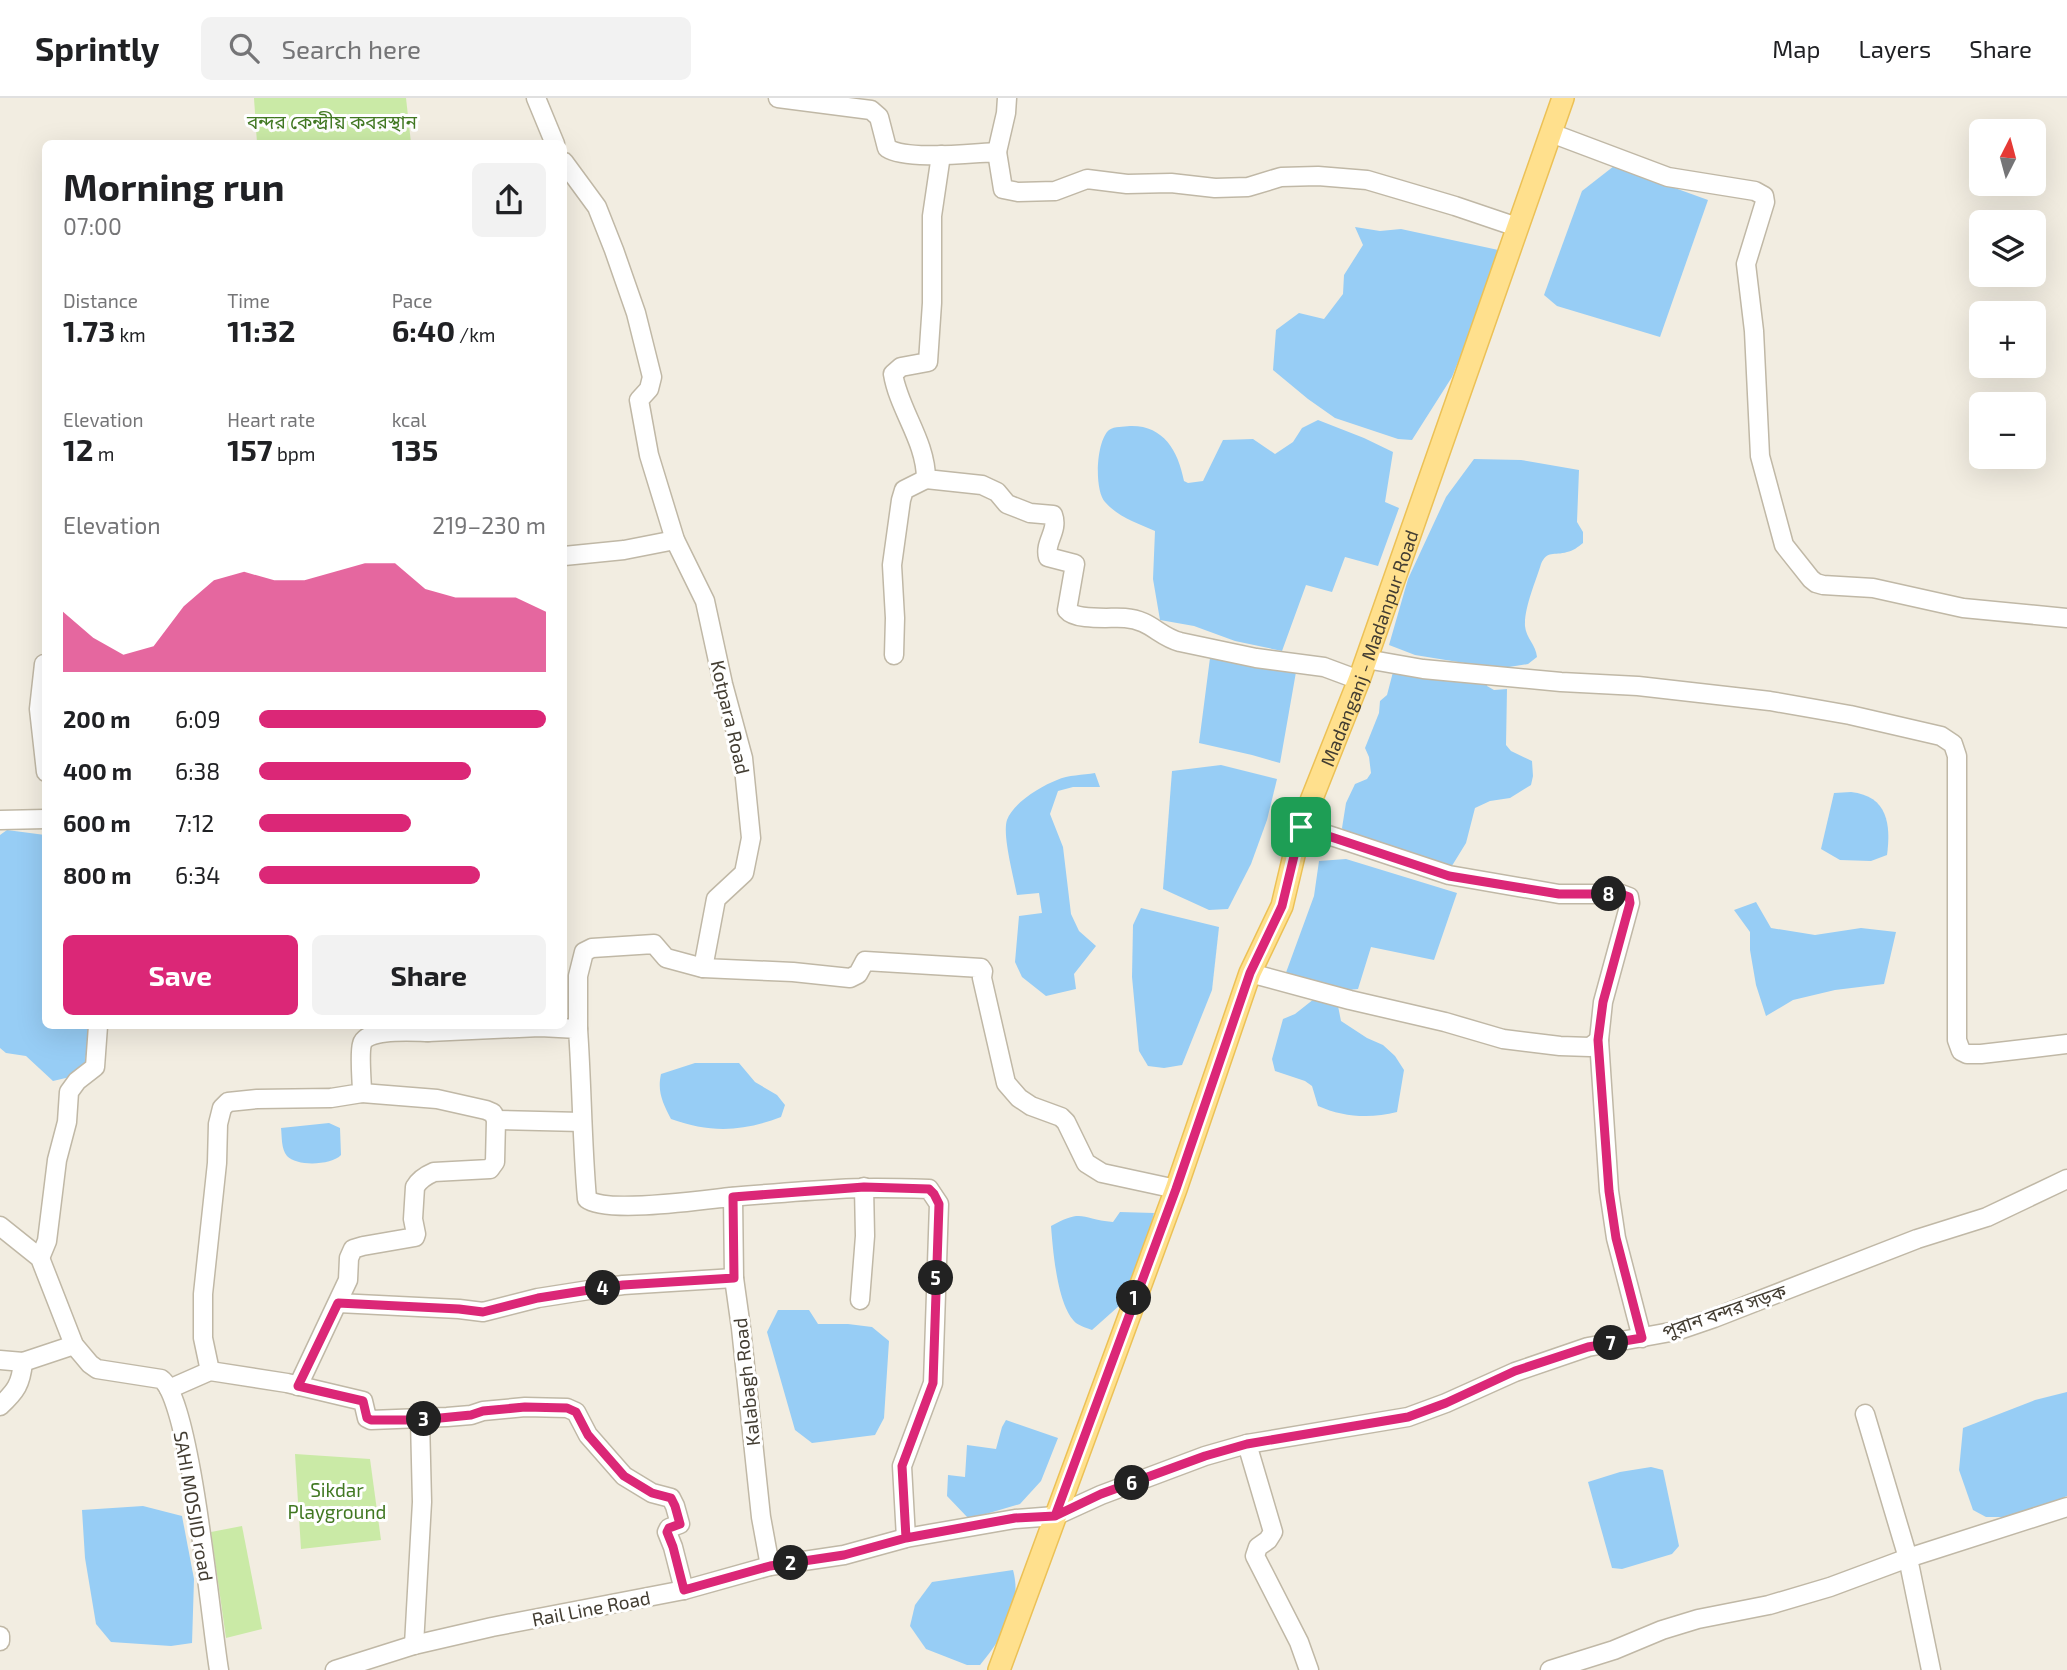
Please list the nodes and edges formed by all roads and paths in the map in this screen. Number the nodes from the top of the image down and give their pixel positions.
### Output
1 (537, 98) edge
2 (778, 98) edge
3 (1007, 98) edge
4 (1563, 98) edge
5 (1551, 133) junction
6 (553, 140) edge
7 (998, 152) junction
8 (941, 155) junction
9 (567, 166) edge
10 (1517, 227) junction
11 (926, 479) junction
12 (675, 540) junction
13 (567, 556) edge
14 (2067, 618) edge
15 (894, 655) dead end
16 (1366, 659) junction
17 (1359, 680) junction
18 (42, 691) edge
19 (42, 730) edge
20 (42, 818) edge
21 (0, 820) edge
22 (1301, 827) junction
23 (703, 968) junction
24 (1250, 973) junction
25 (567, 1028) edge
26 (98, 1029) edge
27 (423, 1029) edge
28 (578, 1029) junction
29 (1598, 1040) junction
30 (2067, 1044) edge
31 (362, 1093) junction
32 (496, 1120) junction
33 (582, 1122) junction
34 (2067, 1179) edge
35 (864, 1187) junction
36 (1176, 1189) junction
37 (733, 1197) junction
38 (0, 1226) edge
39 (40, 1258) junction
40 (734, 1278) junction
41 (860, 1300) dead end
42 (338, 1303) junction
43 (1642, 1338) junction
44 (74, 1345) junction
45 (0, 1360) edge
46 (23, 1362) junction
47 (210, 1371) junction
48 (298, 1386) junction
49 (169, 1390) junction
50 (0, 1406) edge
51 (1865, 1414) dead end
52 (420, 1420) junction
53 (1247, 1444) junction
54 (2067, 1507) edge
55 (1055, 1516) junction
56 (906, 1538) junction
57 (1908, 1558) junction
58 (770, 1566) junction
59 (684, 1590) junction
60 (414, 1645) junction
61 (219, 1670) edge
62 (335, 1670) edge
63 (999, 1670) edge
64 (1309, 1670) edge
65 (1550, 1670) edge
66 (1931, 1670) edge

1 - 6 street
2 - 8 street
3 - 7 street
4 - 5 main road, Madanganj - Madanpur Road
5 - 10 main road, Madanganj - Madanpur Road
5 - 14 street
7 - 8 street
7 - 10 street
8 - 11 street
9 - 12 street, Kotpara Road
10 - 16 main road, Madanganj - Madanpur Road
11 - 15 street
11 - 17 street
12 - 13 street
12 - 23 street, Kotpara Road
16 - 17 main road, Madanganj - Madanpur Road
16 - 30 street
17 - 22 main road, Madanganj - Madanpur Road
18 - 19 street
20 - 21 street
22 - 24 main road, Madanganj - Madanpur Road
22 - 29 street
23 - 28 street
23 - 36 street
24 - 29 street
24 - 36 main road, Madanganj - Madanpur Road
25 - 28 street
26 - 39 street
27 - 31 street
28 - 33 street
29 - 43 street
31 - 32 street
31 - 47 street
32 - 33 street
32 - 42 street
33 - 37 street
34 - 43 street, পুরান বন্দর সড়ক
35 - 37 street
35 - 41 street
35 - 56 street
36 - 55 main road, Madanganj - Madanpur Road
37 - 40 street, Kalabagh Road
38 - 39 street
39 - 44 street
40 - 42 street
40 - 58 street, Kalabagh Road
42 - 48 street
43 - 53 street, পুরান বন্দর সড়ক
44 - 46 street
44 - 49 street
45 - 46 street
46 - 50 street
47 - 48 street
47 - 49 street
48 - 52 street
49 - 61 street, SAHI MOSJID road
51 - 57 street
52 - 59 street
52 - 60 street
53 - 55 street, পুরান বন্দর সড়ক
53 - 64 street
54 - 57 street
55 - 56 street, Rail Line Road
55 - 63 main road, Madanganj - Madanpur Road
56 - 58 street, Rail Line Road
57 - 65 street
57 - 66 street
58 - 59 street, Rail Line Road
59 - 60 street, Rail Line Road
60 - 62 street, Rail Line Road

